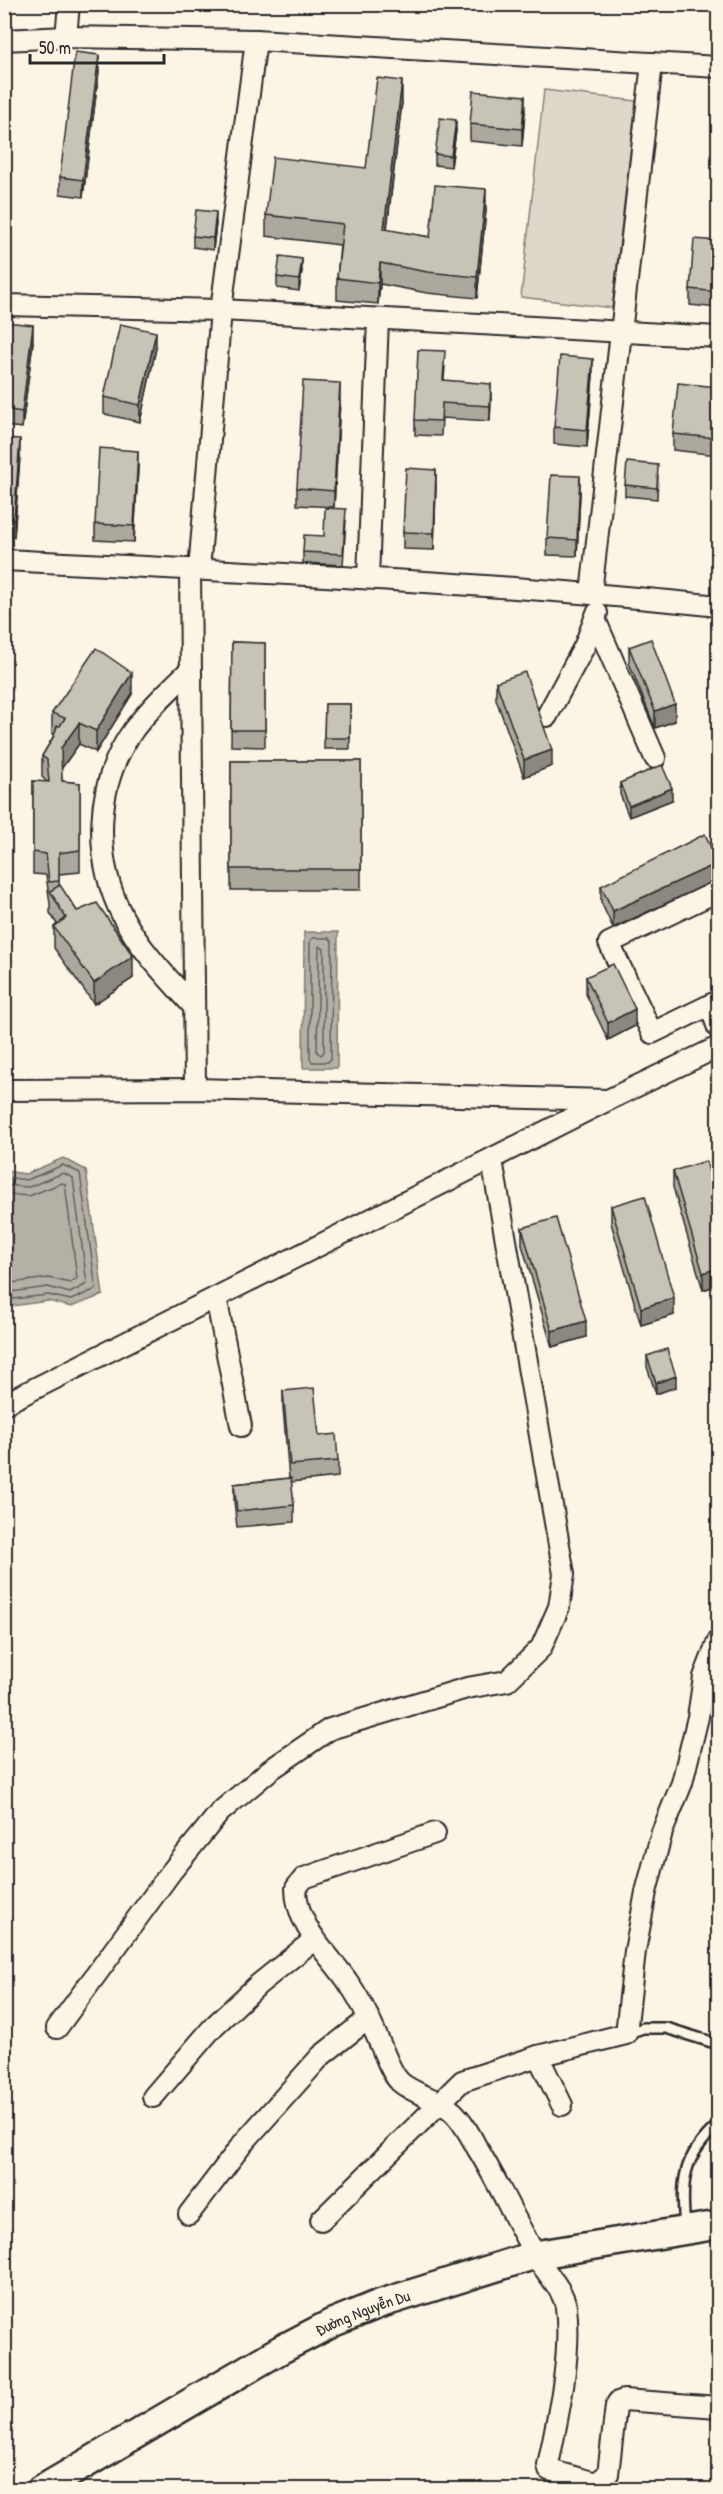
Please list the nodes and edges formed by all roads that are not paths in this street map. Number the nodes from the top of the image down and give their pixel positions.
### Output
1 (69, 4) edge
2 (66, 37) junction
3 (4, 40) edge
4 (256, 40) junction
5 (652, 63) junction
6 (718, 67) edge
7 (4, 305) edge
8 (220, 310) junction
9 (378, 319) junction
10 (623, 333) junction
11 (718, 337) edge
12 (4, 560) edge
13 (195, 570) junction
14 (368, 578) junction
15 (598, 594) junction
16 (718, 606) edge
17 (595, 619) junction
18 (191, 669) junction
19 (548, 716) dead end
20 (655, 758) dead end
21 (718, 891) edge
22 (714, 1003) edge
23 (194, 1008) junction
24 (718, 1028) edge
25 (718, 1047) edge
26 (195, 1089) junction
27 (4, 1090) edge
28 (608, 1100) junction
29 (492, 1160) junction
30 (216, 1297) junction
31 (4, 1404) edge
32 (241, 1426) dead end
33 (718, 1641) edge
34 (435, 1833) dead end
35 (315, 1939) junction
36 (369, 2018) junction
37 (57, 2028) dead end
38 (626, 2034) junction
39 (718, 2044) edge
40 (538, 2056) junction
41 (153, 2097) dead end
42 (439, 2103) junction
43 (562, 2105) dead end
44 (718, 2125) edge
45 (189, 2214) dead end
46 (321, 2220) dead end
47 (718, 2225) edge
48 (685, 2231) junction
49 (535, 2255) junction
50 (718, 2407) edge
51 (595, 2486) edge
52 (41, 2490) edge

1 - 2 street
2 - 3 street
2 - 4 street
4 - 5 street
4 - 8 street
5 - 6 street
5 - 10 street
7 - 8 street
8 - 9 street
8 - 13 street
9 - 10 street
9 - 14 street
10 - 11 street
10 - 15 street
12 - 13 street
13 - 14 street
13 - 18 street
14 - 15 street
15 - 16 street
15 - 17 street
17 - 19 street
17 - 20 street
18 - 23 street
18 - 23 street
21 - 22 street
22 - 24 street
23 - 26 street
25 - 28 street
26 - 27 street
26 - 28 street
28 - 29 street
29 - 30 street
29 - 37 street
30 - 31 street
30 - 32 street
33 - 38 street
34 - 35 street
35 - 36 street
35 - 41 street
36 - 42 street
36 - 45 street
38 - 39 lane
38 - 40 street
40 - 42 street
40 - 43 street
42 - 46 street
42 - 49 street
44 - 48 lane
47 - 48 main road, Đường Nguyễn Du
48 - 49 main road, Đường Nguyễn Du
49 - 51 street
49 - 52 main road, Đường Nguyễn Du
50 - 51 street

